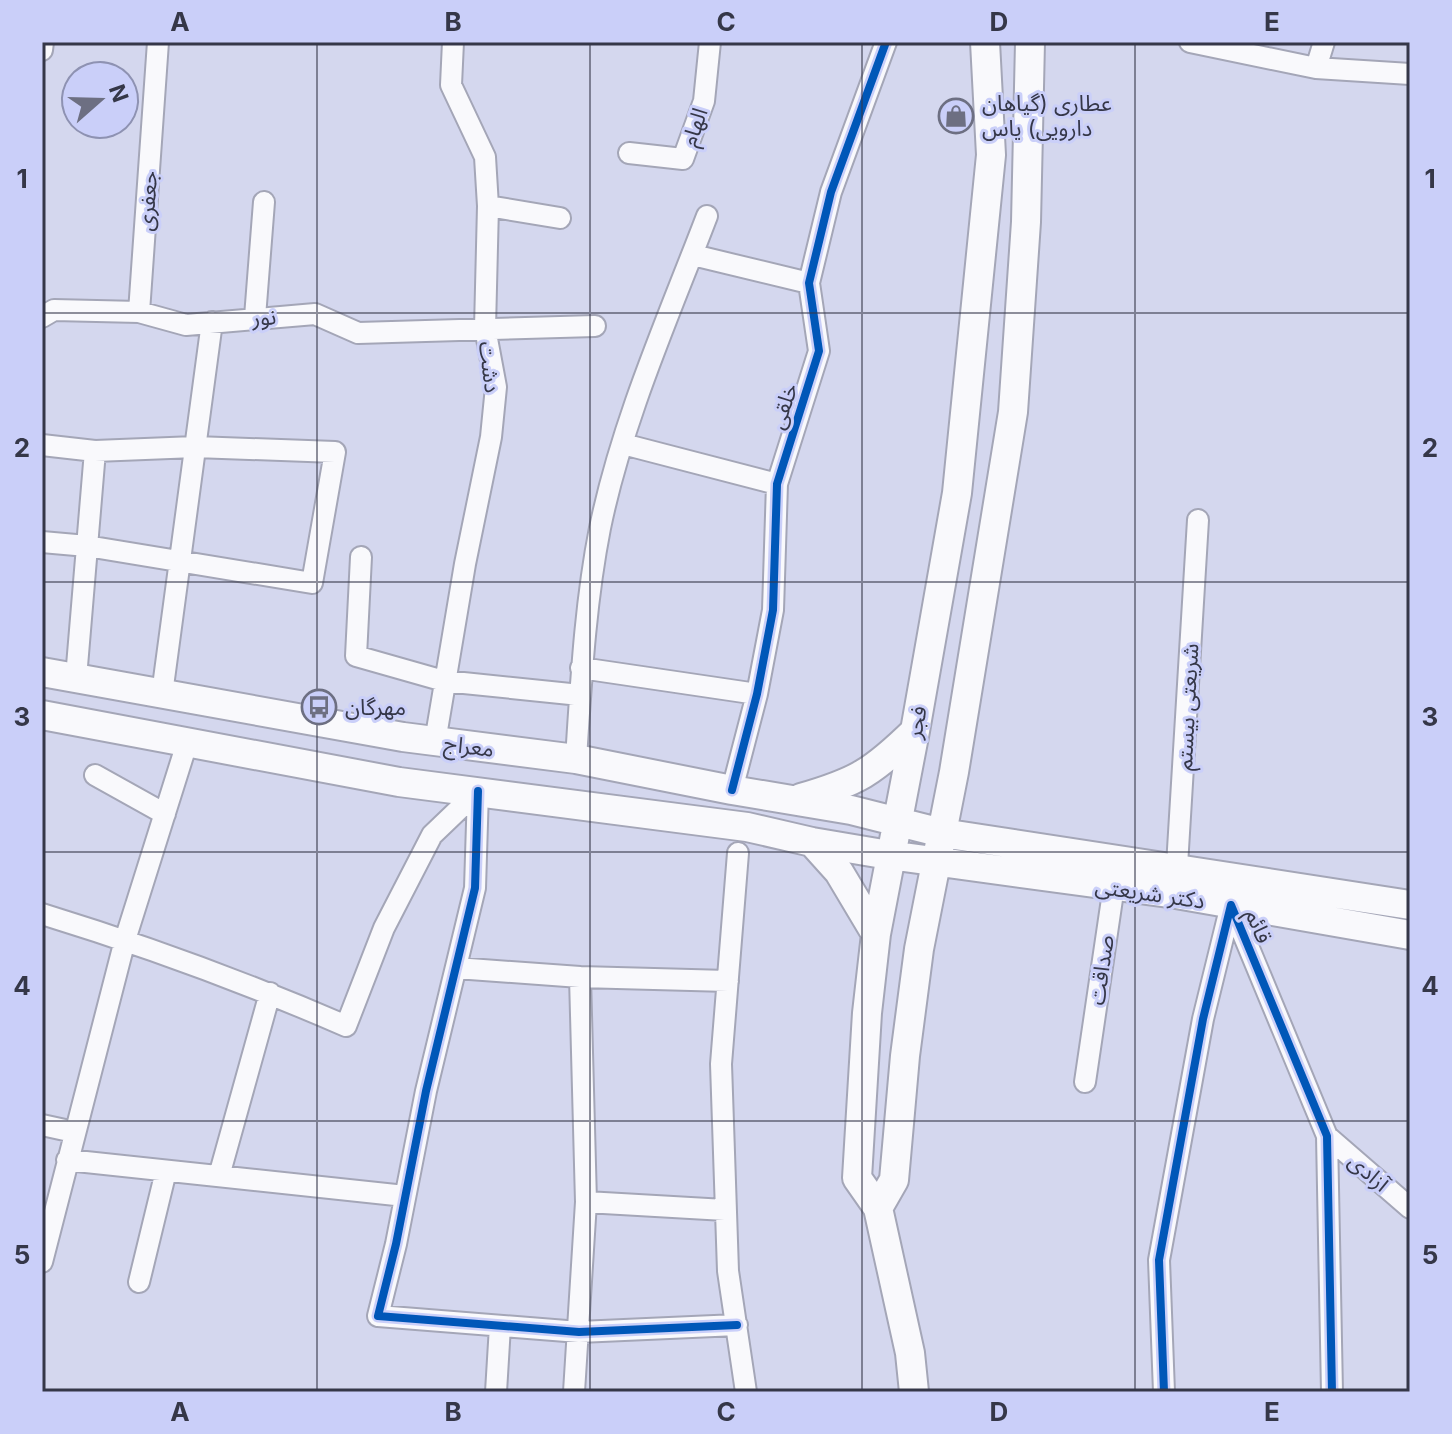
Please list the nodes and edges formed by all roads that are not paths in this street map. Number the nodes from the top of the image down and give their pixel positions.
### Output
1 (43, 42) edge
2 (158, 42) edge
3 (453, 42) edge
4 (710, 42) edge
5 (886, 42) edge
6 (985, 42) edge
7 (1030, 42) edge
8 (1190, 42) edge
9 (1324, 42) edge
10 (42, 50) edge
11 (1316, 68) junction
12 (1410, 74) edge
13 (629, 153) dead end
14 (264, 202) dead end
15 (488, 206) junction
16 (707, 216) dead end
17 (560, 218) dead end
18 (693, 255) junction
19 (809, 283) junction
20 (139, 312) junction
21 (42, 317) edge
22 (255, 317) junction
23 (212, 322) junction
24 (595, 326) dead end
25 (485, 328) junction
26 (623, 444) junction
27 (42, 445) edge
28 (195, 447) junction
29 (95, 451) junction
30 (777, 484) junction
31 (1198, 520) dead end
32 (42, 542) edge
33 (87, 546) junction
34 (361, 557) dead end
35 (180, 561) junction
36 (581, 668) junction
37 (42, 672) edge
38 (76, 678) junction
39 (444, 681) junction
40 (162, 694) junction
41 (757, 694) junction
42 (580, 695) junction
43 (42, 715) edge
44 (915, 731) junction
45 (435, 742) junction
46 (187, 743) junction
47 (576, 759) junction
48 (95, 775) dead end
49 (732, 790) junction
50 (478, 791) junction
51 (949, 798) junction
52 (795, 800) junction
53 (165, 814) junction
54 (895, 822) junction
55 (942, 833) junction
56 (979, 838) junction
57 (812, 842) junction
58 (738, 853) dead end
59 (889, 855) junction
60 (1117, 859) junction
61 (937, 862) junction
62 (1176, 882) junction
63 (1113, 887) junction
64 (1233, 891) junction
65 (1410, 905) edge
66 (42, 914) edge
67 (876, 934) junction
68 (1410, 935) edge
69 (125, 940) junction
70 (456, 968) junction
71 (580, 977) junction
72 (728, 981) junction
73 (270, 993) junction
74 (1085, 1082) dead end
75 (42, 1125) edge
76 (74, 1132) junction
77 (1327, 1136) junction
78 (67, 1160) junction
79 (166, 1171) junction
80 (219, 1176) junction
81 (405, 1196) junction
82 (586, 1202) junction
83 (878, 1208) junction
84 (1410, 1208) edge
85 (725, 1210) junction
86 (42, 1262) edge
87 (139, 1282) dead end
88 (737, 1325) junction
89 (500, 1326) junction
90 (579, 1332) junction
91 (496, 1392) edge
92 (574, 1392) edge
93 (746, 1392) edge
94 (914, 1392) edge
95 (1164, 1392) edge
96 (1332, 1392) edge

1 - 10 street
2 - 20 street, جعفری
3 - 15 street, دشت
4 - 13 street, الهام
5 - 19 street, خلقی
6 - 44 main road, فجر
7 - 51 main road
8 - 11 street
9 - 11 street
11 - 12 street
14 - 22 street
15 - 17 street
15 - 25 street, دشت
16 - 18 street
18 - 19 street
18 - 26 street
19 - 30 street, خلقی
20 - 21 street, نور
20 - 23 street, نور
22 - 23 street, نور
22 - 25 street, نور
23 - 28 street
24 - 25 street, نور
25 - 39 street, دشت
26 - 30 street
26 - 36 street
27 - 29 street
28 - 29 street
28 - 35 street
28 - 35 street
29 - 33 street
30 - 41 street, خلقی
31 - 62 street, شریعتی بیستم
32 - 33 street
33 - 35 street
33 - 38 street
34 - 39 street
35 - 40 street
36 - 41 street
36 - 42 street
37 - 38 main road, معراج
38 - 40 main road, معراج
39 - 42 street
39 - 45 street, دشت
40 - 45 main road, معراج
41 - 49 street, خلقی
42 - 47 street
43 - 46 main road, معراج
44 - 52 main road
44 - 54 main road, فجر
45 - 47 main road, معراج
46 - 50 main road, معراج
46 - 53 street
47 - 49 main road, معراج
48 - 53 street
49 - 52 main road, معراج
50 - 57 main road, معراج
50 - 70 street
50 - 73 street
51 - 55 main road
51 - 56 main road
52 - 54 main road, معراج
53 - 69 street
54 - 55 main road, دکتر شریعتی
54 - 59 main road, فجر
55 - 56 main road, دکتر شریعتی
55 - 61 main road
56 - 60 main road, دکتر شریعتی
57 - 59 main road, معراج
57 - 67 main road
58 - 72 street
59 - 61 main road, دکتر شریعتی
59 - 67 main road, فجر
60 - 62 main road, دکتر شریعتی
60 - 63 street, صداقت
61 - 63 main road, دکتر شریعتی
61 - 83 main road
62 - 63 main road, دکتر شریعتی
62 - 64 main road, دکتر شریعتی
63 - 74 street, صداقت
64 - 65 main road, دکتر شریعتی
64 - 68 main road, دکتر شریعتی
64 - 77 street, قائم
64 - 95 street, قائم
66 - 69 street
67 - 83 main road, فجر
69 - 73 street
69 - 76 street
70 - 71 street
70 - 81 street
71 - 72 street
71 - 82 street
72 - 85 street
73 - 80 street
75 - 76 street
76 - 78 street
77 - 84 street, آزادی
77 - 96 street, قائم
78 - 79 street
78 - 86 street
79 - 80 street
79 - 87 street
80 - 81 street
81 - 89 street
82 - 85 street
82 - 90 street
83 - 94 main road, فجر
85 - 88 street
88 - 90 street
88 - 93 street
89 - 90 street
89 - 91 street
90 - 92 street

